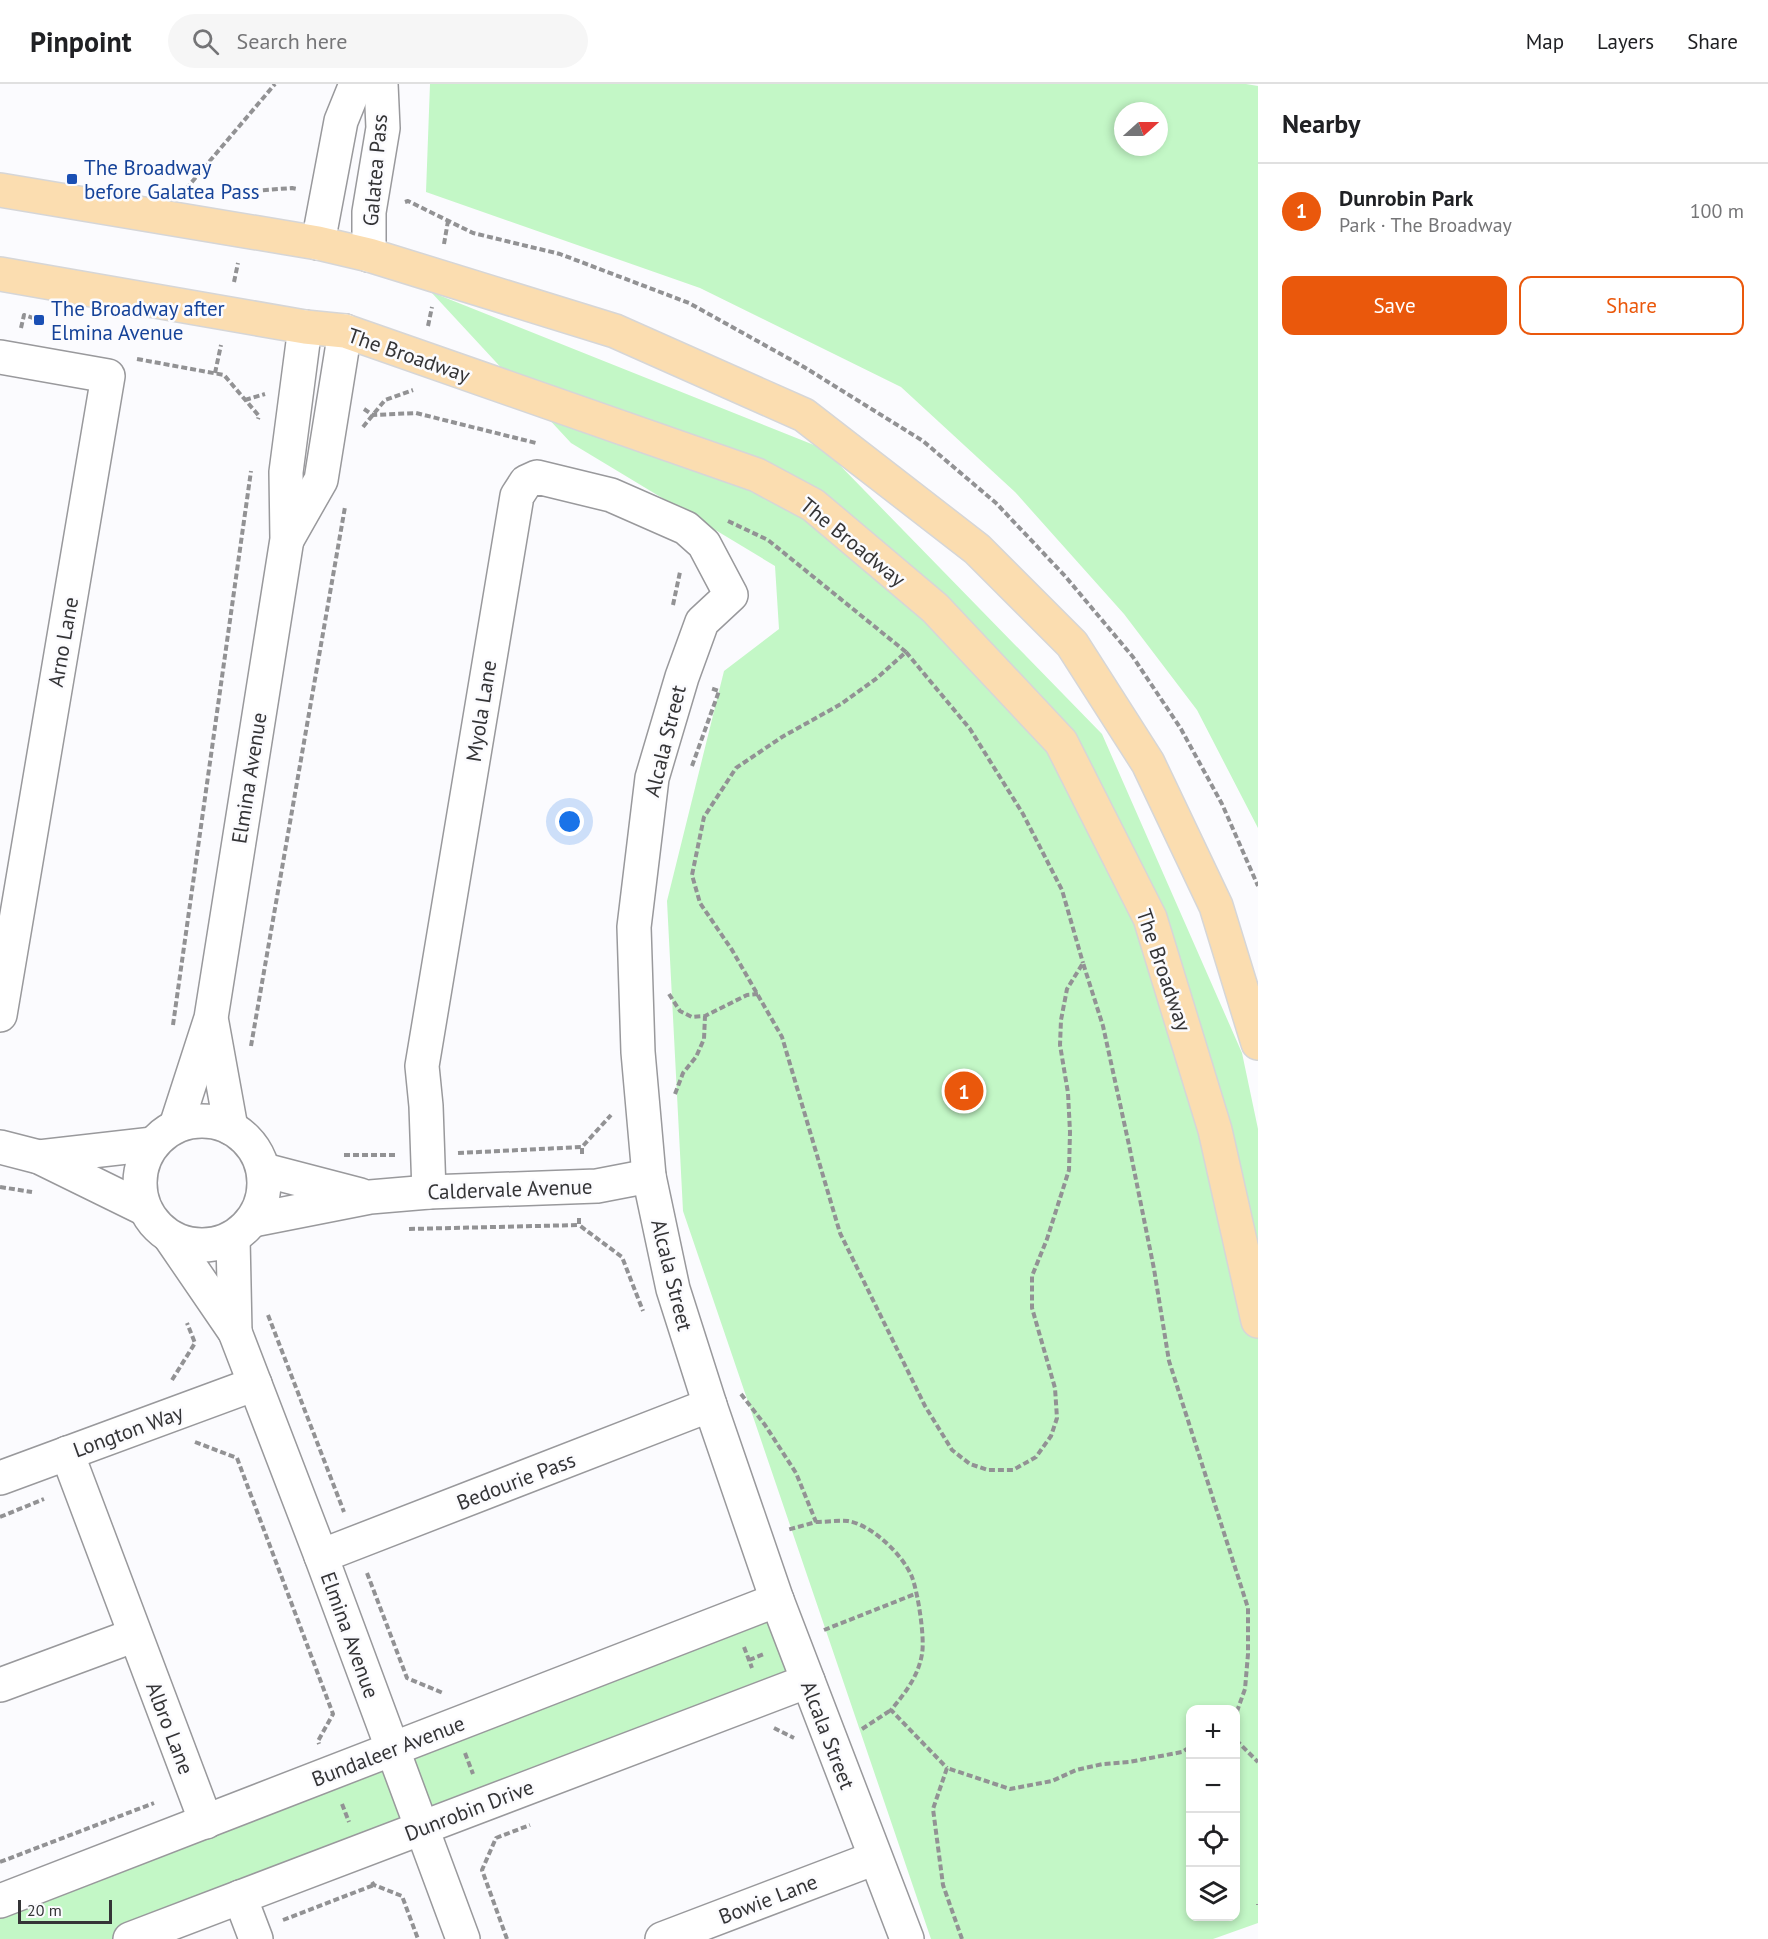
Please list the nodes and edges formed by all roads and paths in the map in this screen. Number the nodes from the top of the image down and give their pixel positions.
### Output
1 (275, 84) edge
2 (356, 84) edge
3 (381, 84) edge
4 (0, 190) edge
5 (184, 191) dead end
6 (448, 221) dead end
7 (318, 243) junction
8 (369, 255) junction
9 (0, 274) edge
10 (438, 276) junction
11 (39, 320) dead end
12 (305, 327) junction
13 (345, 332) junction
14 (9, 347) edge
15 (134, 358) dead end
16 (422, 358) junction
17 (257, 428) dead end
18 (357, 434) dead end
19 (252, 463) dead end
20 (345, 505) dead end
21 (698, 538) junction
22 (287, 539) junction
23 (732, 595) joint
24 (672, 610) dead end
25 (906, 652) junction
26 (682, 677) junction
27 (692, 768) dead end
28 (1083, 963) junction
29 (664, 987) dead end
30 (758, 994) junction
31 (0, 1015) edge
32 (705, 1016) junction
33 (211, 1018) junction
34 (172, 1032) dead end
35 (1258, 1043) edge
36 (250, 1047) dead end
37 (673, 1099) dead end
38 (614, 1113) dead end
39 (231, 1128) junction
40 (164, 1135) junction
41 (0, 1147) edge
42 (582, 1147) junction
43 (428, 1154) junction
44 (339, 1155) dead end
45 (39, 1157) junction
46 (264, 1170) junction
47 (649, 1176) junction
48 (0, 1187) edge
49 (580, 1187) junction
50 (33, 1192) dead end
51 (429, 1192) junction
52 (370, 1197) junction
53 (145, 1209) junction
54 (579, 1225) junction
55 (243, 1229) junction
56 (401, 1229) dead end
57 (171, 1237) junction
58 (183, 1313) dead end
59 (647, 1320) dead end
60 (1258, 1321) edge
61 (235, 1332) junction
62 (255, 1384) junction
63 (740, 1393) dead end
64 (710, 1405) junction
65 (178, 1412) junction
66 (67, 1453) junction
67 (0, 1478) edge
68 (816, 1522) junction
69 (757, 1540) junction
70 (321, 1556) junction
71 (915, 1594) junction
72 (777, 1600) junction
73 (733, 1617) junction
74 (135, 1635) junction
75 (793, 1643) junction
76 (749, 1660) junction
77 (808, 1681) junction
78 (0, 1685) edge
79 (763, 1698) junction
80 (1239, 1705) edge
81 (455, 1725) junction
82 (801, 1741) dead end
83 (1240, 1744) edge
84 (393, 1749) junction
85 (1186, 1750) edge
86 (1258, 1762) edge
87 (947, 1768) junction
88 (331, 1773) junction
89 (484, 1804) junction
90 (541, 1820) dead end
91 (206, 1822) junction
92 (422, 1828) junction
93 (496, 1838) junction
94 (361, 1851) junction
95 (875, 1858) junction
96 (374, 1886) junction
97 (240, 1897) junction
98 (0, 1901) edge
99 (255, 1935) edge
100 (130, 1939) edge
101 (418, 1939) edge
102 (463, 1939) edge
103 (507, 1939) edge
104 (662, 1939) edge
105 (907, 1939) edge
106 (962, 1939) edge

1 - 5 path
2 - 7 street, Galatea Pass
3 - 8 street, Galatea Pass
4 - 7 main road
6 - 10 path
7 - 8 main road
8 - 10 main road
9 - 12 main road, The Broadway
10 - 16 path
10 - 35 main road
11 - 14 path
12 - 13 main road, The Broadway
12 - 22 street, Elmina Avenue
13 - 16 main road, The Broadway
13 - 22 street, Elmina Avenue
14 - 31 street, Arno Lane
15 - 17 path
16 - 18 path
16 - 60 main road, The Broadway
19 - 34 path
20 - 36 path
21 - 23 street, Myola Lane
21 - 24 path
21 - 25 path
21 - 43 street, Myola Lane
22 - 33 street, Elmina Avenue
23 - 26 street, Alcala Street
25 - 28 path
25 - 30 path
26 - 27 path
26 - 47 street, Alcala Street
28 - 30 path
28 - 80 path
29 - 32 path
30 - 32 path
32 - 37 path
33 - 39 street, Elmina Avenue
33 - 40 street, Elmina Avenue
38 - 42 path
39 - 40 street
39 - 46 street
40 - 45 street
40 - 53 street
41 - 45 street
42 - 43 path
42 - 49 path
43 - 44 path
43 - 51 street, Myola Lane
45 - 53 street
46 - 52 street, Caldervale Avenue
46 - 55 street
47 - 49 street, Caldervale Avenue
47 - 64 street, Alcala Street
48 - 50 path
49 - 51 street, Caldervale Avenue
49 - 54 path
51 - 52 street, Caldervale Avenue
52 - 55 street, Caldervale Avenue
53 - 57 street
54 - 56 path
54 - 59 path
55 - 57 street
55 - 61 street, Elmina Avenue
57 - 61 street, Elmina Avenue
58 - 65 path
61 - 62 street, Elmina Avenue
62 - 65 street, Longton Way
62 - 70 street, Elmina Avenue
63 - 68 path
64 - 69 street, Alcala Street
64 - 70 street, Bedourie Pass
65 - 66 street, Longton Way
65 - 88 path
66 - 67 street, Longton Way
66 - 74 street, Albro Lane
68 - 69 path
68 - 71 path
69 - 72 street, Alcala Street
70 - 84 street, Elmina Avenue
71 - 75 path
71 - 87 path
72 - 73 street, Bundaleer Avenue
72 - 75 street, Alcala Street
73 - 76 path
73 - 81 street, Bundaleer Avenue
74 - 78 street
74 - 91 street, Albro Lane
75 - 76 path
75 - 77 street, Alcala Street
76 - 79 path
77 - 79 street, Dunrobin Drive
77 - 95 street, Alcala Street
79 - 82 path
79 - 89 street, Dunrobin Drive
81 - 84 street, Bundaleer Avenue
81 - 89 path
83 - 86 path
84 - 88 street, Bundaleer Avenue
84 - 92 street, Elmina Avenue
85 - 87 path
87 - 106 path
88 - 91 street, Bundaleer Avenue
88 - 94 path
89 - 92 street, Dunrobin Drive
89 - 93 path
90 - 93 path
91 - 98 street, Bundaleer Avenue
92 - 94 street, Dunrobin Drive
92 - 102 street, Elmina Avenue
93 - 103 path
94 - 96 path
94 - 97 street, Dunrobin Drive
95 - 104 street, Bowie Lane
95 - 105 street, Alcala Street
96 - 99 path
96 - 101 path
97 - 99 street
97 - 100 street, Dunrobin Drive

